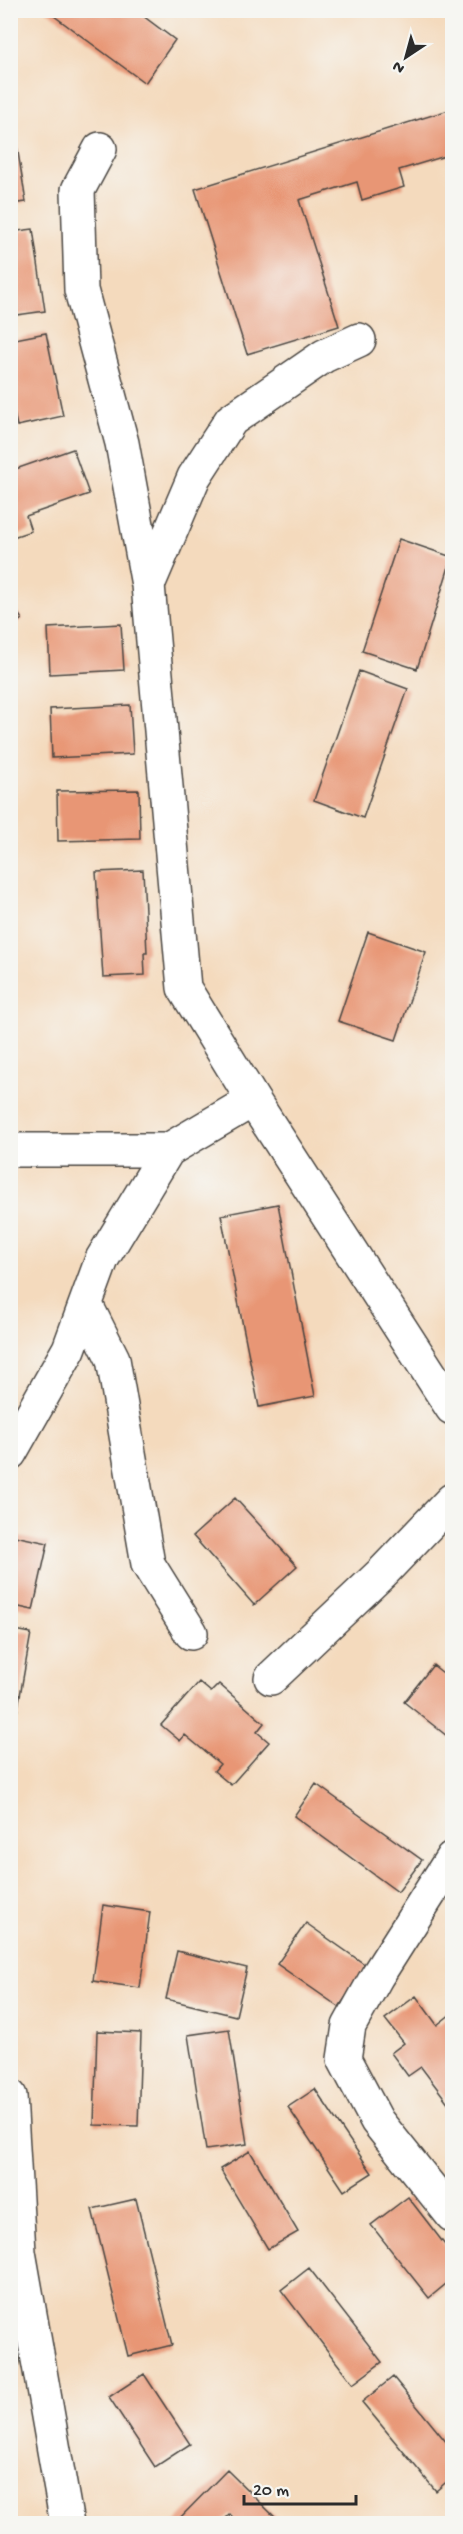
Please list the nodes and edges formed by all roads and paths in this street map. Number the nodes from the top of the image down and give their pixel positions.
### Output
1 (100, 149) dead end
2 (359, 340) dead end
3 (148, 585) junction
4 (254, 1101) junction
5 (10, 1150) edge
6 (168, 1150) junction
7 (86, 1305) junction
8 (453, 1408) edge
9 (10, 1453) edge
10 (453, 1500) edge
11 (191, 1633) dead end
12 (271, 1678) dead end
13 (453, 1858) edge
14 (10, 2096) edge
15 (453, 2215) edge
16 (67, 2523) edge

1 - 3 street
2 - 3 street
3 - 4 street
4 - 6 street
4 - 8 street
5 - 6 street
6 - 7 street
7 - 9 street
7 - 11 street
10 - 12 street
13 - 15 street
14 - 16 street

